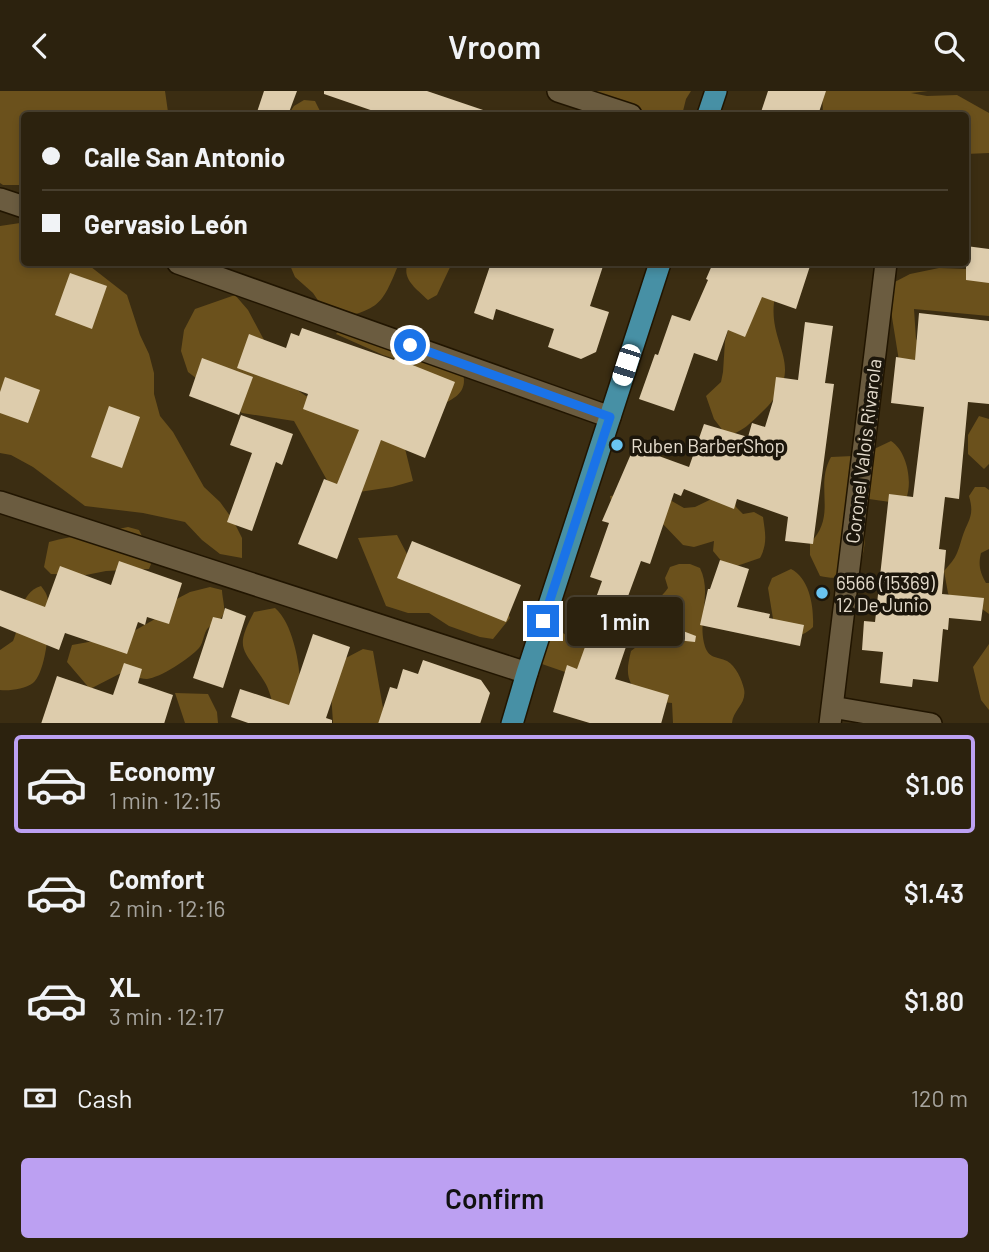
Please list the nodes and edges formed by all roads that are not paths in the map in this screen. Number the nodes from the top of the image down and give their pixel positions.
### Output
1 (558, 91) edge
2 (716, 91) edge
3 (622, 112) edge
4 (709, 112) edge
5 (0, 199) edge
6 (21, 207) edge
7 (186, 266) edge
8 (659, 266) edge
9 (886, 266) edge
10 (610, 417) junction
11 (0, 502) edge
12 (527, 673) junction
13 (831, 715) edge
14 (512, 723) edge
15 (931, 723) edge

1 - 3 street
2 - 4 main road
5 - 6 street
7 - 10 street
8 - 10 main road
9 - 13 street, Coronel Valois Rivarola
10 - 12 main road
11 - 12 street
12 - 14 main road
13 - 15 street

